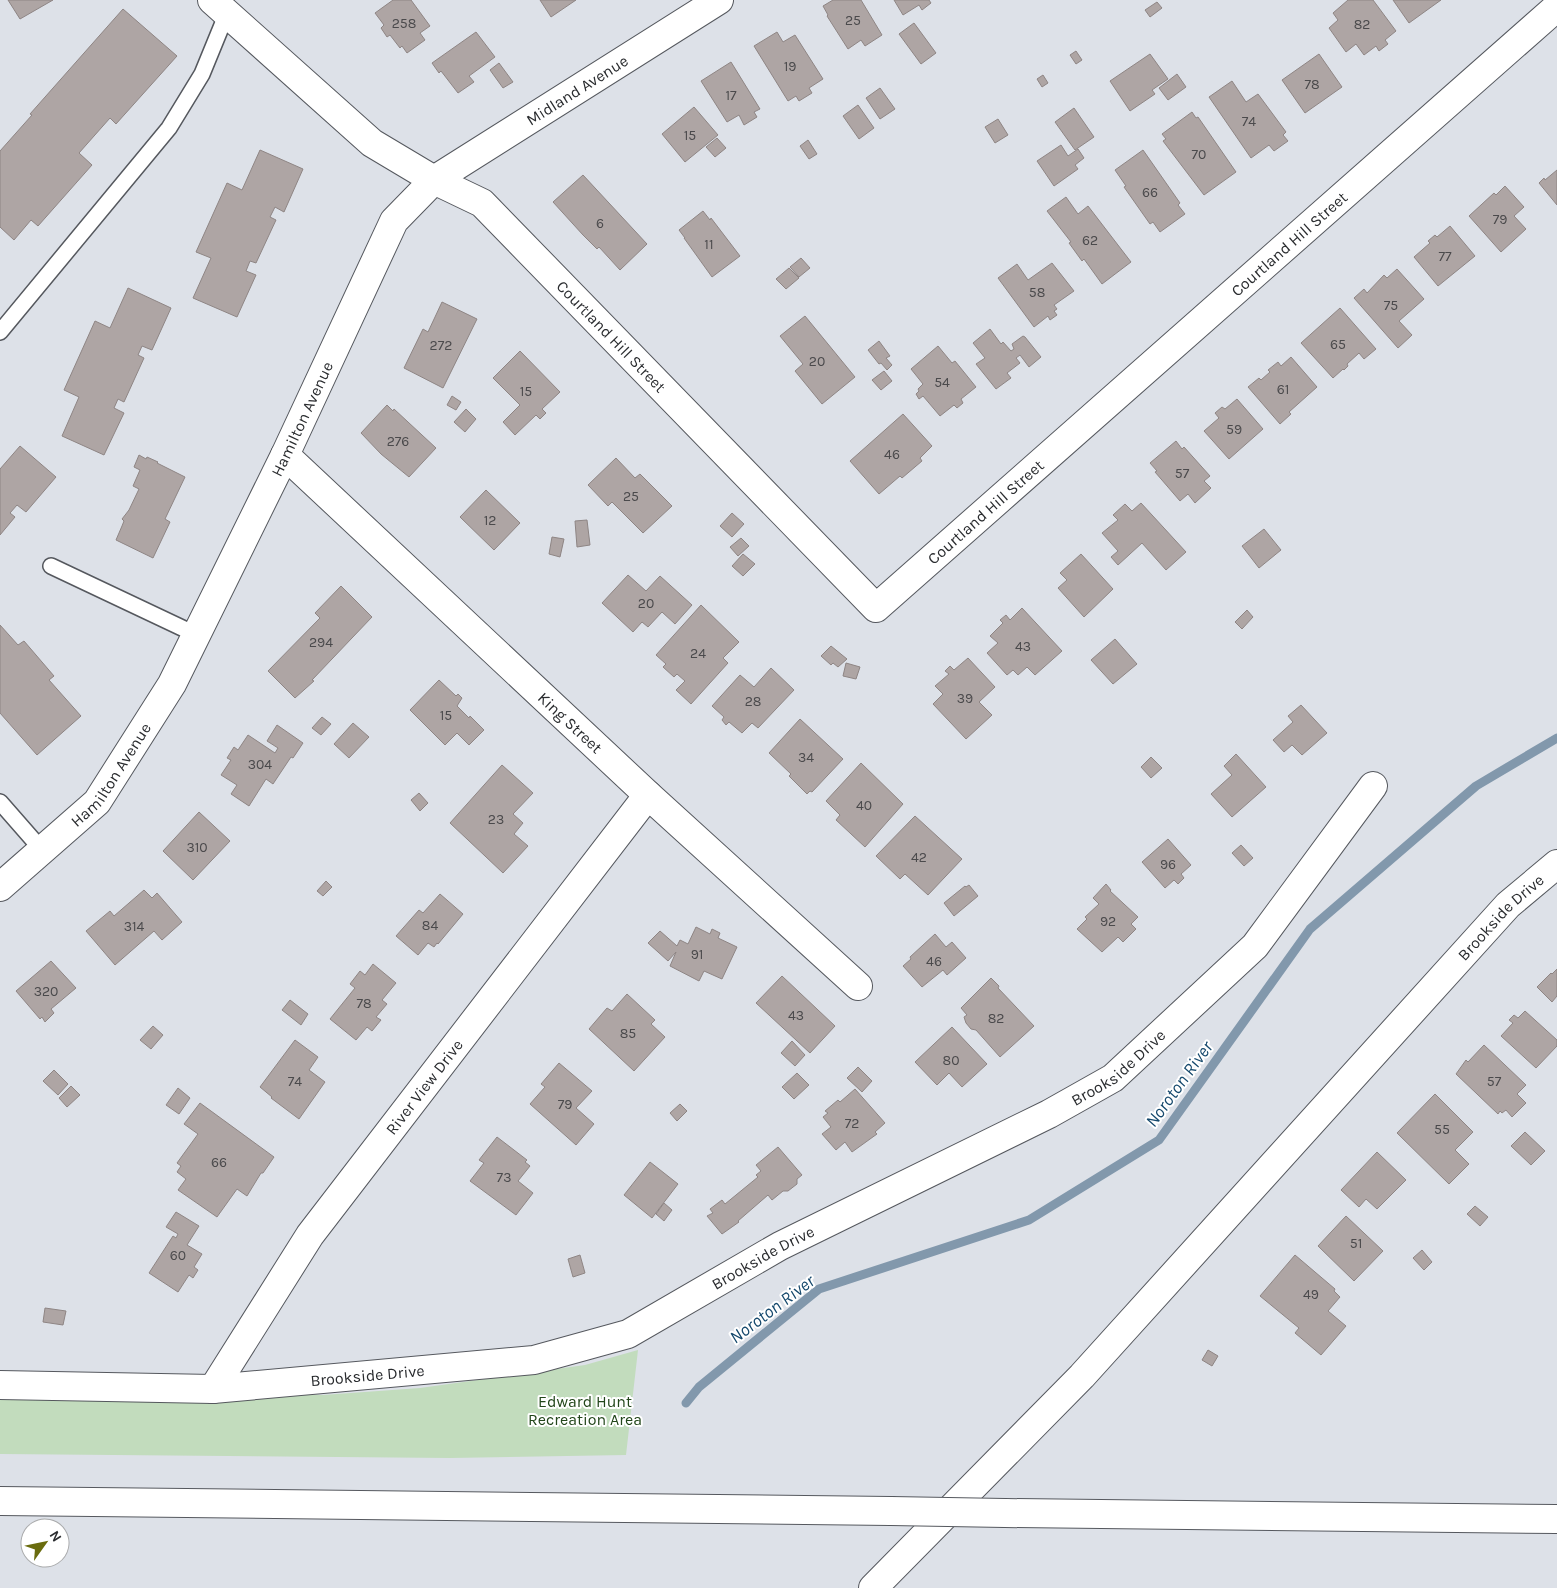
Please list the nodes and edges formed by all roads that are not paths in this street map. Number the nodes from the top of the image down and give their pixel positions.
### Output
1 (719, 0) edge
2 (220, 7) edge
3 (1557, 7) edge
4 (434, 180) junction
5 (0, 332) edge
6 (285, 455) junction
7 (51, 566) dead end
8 (197, 635) junction
9 (1373, 786) dead end
10 (648, 796) junction
11 (0, 802) edge
12 (42, 850) junction
13 (1557, 864) edge
14 (0, 887) edge
15 (858, 986) dead end
16 (0, 1385) edge
17 (214, 1388) junction
18 (0, 1502) edge
19 (1557, 1519) edge
20 (873, 1588) edge

1 - 4 main road, Midland Avenue
2 - 4 main road
2 - 5 lane
3 - 4 main road, Courtland Hill Street
4 - 6 main road, Hamilton Avenue
6 - 8 main road, Hamilton Avenue
6 - 10 main road, King Street
7 - 8 lane
8 - 12 main road, Hamilton Avenue
9 - 17 main road, Brookside Drive
10 - 15 main road, King Street
10 - 17 main road, River View Drive
11 - 12 lane
12 - 14 main road, Hamilton Avenue
13 - 20 main road, Brookside Drive
16 - 17 main road, Brookside Drive
18 - 19 main road, bridge

